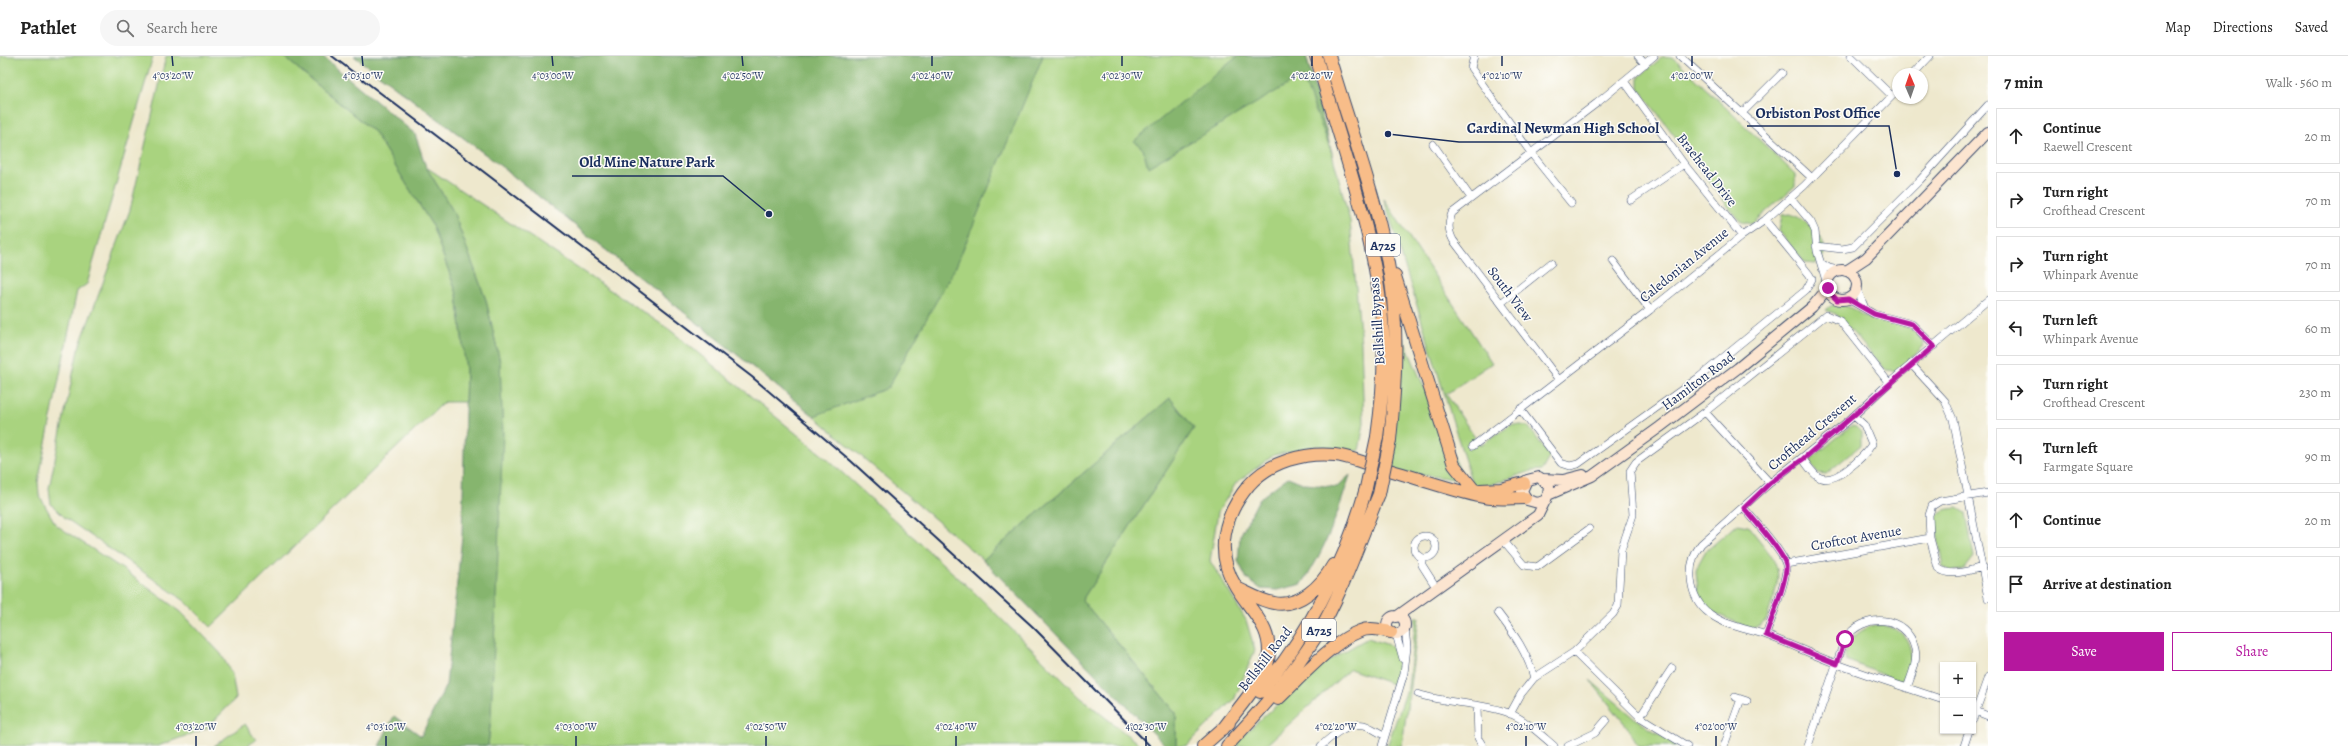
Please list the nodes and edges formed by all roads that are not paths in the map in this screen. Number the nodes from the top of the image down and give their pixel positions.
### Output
1 (1316, 56) edge
2 (1329, 56) edge
3 (1474, 56) edge
4 (1638, 56) edge
5 (1654, 56) edge
6 (1680, 56) edge
7 (1851, 56) edge
8 (1930, 56) edge
9 (1645, 64) junction
10 (1919, 68) edge
11 (1782, 73) dead end
12 (1624, 81) junction
13 (1892, 96) joint
14 (1988, 105) edge
15 (1743, 112) junction
16 (1988, 132) edge
17 (1433, 144) dead end
18 (1531, 153) junction
19 (1684, 164) junction
20 (1812, 178) junction
21 (1471, 198) junction
22 (1791, 198) junction
23 (1631, 200) dead end
24 (1571, 203) dead end
25 (1765, 220) junction
26 (1380, 227) junction
27 (1742, 236) junction
28 (1816, 246) junction
29 (1866, 258) junction
30 (1613, 260) dead end
31 (1551, 263) dead end
32 (1821, 263) junction
33 (1844, 271) junction
34 (1857, 285) junction
35 (1828, 286) junction
36 (1848, 299) junction
37 (1837, 300) junction
38 (1988, 300) edge
39 (1501, 303) junction
40 (1812, 307) junction
41 (1865, 308) junction
42 (1650, 310) junction
43 (1934, 346) junction
44 (1911, 364) junction
45 (1558, 380) junction
46 (1889, 383) junction
47 (1520, 409) junction
48 (1705, 412) junction
49 (1854, 416) junction
50 (1473, 446) dead end
51 (1803, 459) junction
52 (1597, 472) junction
53 (1543, 479) junction
54 (1524, 483) junction
55 (1770, 483) junction
56 (1366, 488) joint
57 (1457, 489) junction
58 (1474, 490) junction
59 (1988, 492) edge
60 (1379, 494) joint
61 (1970, 496) junction
62 (1547, 498) junction
63 (1527, 500) junction
64 (1744, 508) junction
65 (1357, 519) junction
66 (1526, 523) junction
67 (1589, 530) dead end
68 (1930, 538) junction
69 (1503, 540) junction
70 (1421, 557) dead end
71 (1786, 564) junction
72 (1983, 567) junction
73 (1436, 586) junction
74 (1236, 587) junction
75 (1988, 598) edge
76 (1412, 605) junction
77 (1498, 613) dead end
78 (1396, 616) junction
79 (1405, 627) junction
80 (1393, 633) junction
81 (1766, 635) junction
82 (1574, 652) junction
83 (1404, 661) junction
84 (1837, 664) junction
85 (1672, 668) dead end
86 (1988, 677) edge
87 (1534, 678) junction
88 (1907, 688) junction
89 (1418, 694) dead end
90 (1741, 699) dead end
91 (1940, 699) edge
92 (1477, 706) junction
93 (1976, 706) edge
94 (1976, 712) edge
95 (1510, 714) junction
96 (1988, 716) edge
97 (1640, 717) junction
98 (1606, 720) dead end
99 (1223, 729) junction
100 (1968, 734) edge
101 (1384, 735) junction
102 (1203, 746) edge
103 (1227, 746) edge
104 (1321, 746) edge
105 (1382, 746) edge
106 (1483, 746) edge
107 (1554, 746) edge
108 (1568, 746) edge
109 (1687, 746) edge
110 (1724, 746) edge
111 (1808, 746) edge
112 (1964, 746) edge

1 - 56 highway, Bellshill Bypass / A725, bridge
2 - 26 highway, Bellshill Bypass / A725
3 - 18 street
4 - 9 street
5 - 9 street
6 - 15 street
7 - 13 street
8 - 10 street
9 - 12 street
11 - 15 street
12 - 18 street
12 - 19 street, Braehead Drive
13 - 20 street, Caledonian Avenue
14 - 28 street
15 - 20 street
16 - 29 main road
17 - 21 street
18 - 21 street
18 - 24 street
19 - 23 street
19 - 27 street, Braehead Drive
20 - 22 street, Caledonian Avenue
21 - 39 street, South View
22 - 25 street, Caledonian Avenue
22 - 28 street
25 - 27 street, Caledonian Avenue
25 - 47 street
26 - 58 highway
26 - 60 highway, Bellshill Bypass / A725, bridge
27 - 42 street, Caledonian Avenue
28 - 32 street
29 - 33 main road
29 - 34 main road
30 - 42 street
31 - 39 street
32 - 33 street
32 - 35 street
33 - 34 main road
33 - 35 main road
34 - 36 main road
34 - 41 street
35 - 37 main road
35 - 40 main road, Hamilton Road
36 - 37 main road
36 - 41 street
37 - 40 main road, Hamilton Road
38 - 43 street, Crofthead Crescent
39 - 45 street, South View
40 - 52 main road, Hamilton Road
41 - 43 street
42 - 45 street, Caledonian Avenue
43 - 44 street, Crofthead Crescent
44 - 46 street, Crofthead Crescent
44 - 61 street
45 - 47 street, Caledonian Avenue
46 - 48 street
46 - 49 street, Crofthead Crescent
47 - 50 street, Caledonian Avenue
48 - 55 street
48 - 82 street
49 - 51 street, Crofthead Crescent
49 - 51 street
51 - 55 street, Crofthead Crescent
52 - 53 main road, Hamilton Road
52 - 62 main road, Hamilton Road
53 - 54 main road
53 - 62 main road
54 - 58 highway
54 - 63 main road
55 - 64 street, Crofthead Crescent
56 - 65 highway, Bellshill Road / A725
57 - 58 highway
57 - 63 highway
57 - 74 highway
59 - 61 street
60 - 103 highway, Bellshill Road / A725
61 - 68 street
61 - 72 street
62 - 63 main road
62 - 66 main road
63 - 66 main road
64 - 71 street
64 - 81 street, Crofthead Crescent
65 - 74 highway
65 - 99 highway, Bellshill Road / A725
66 - 69 main road
67 - 69 street
68 - 71 street, Croftcot Avenue
68 - 72 street
69 - 73 main road
70 - 73 street
71 - 81 street
72 - 75 street
73 - 76 main road
74 - 99 highway
76 - 78 main road
76 - 79 main road
77 - 87 street
78 - 79 main road
78 - 80 main road
79 - 80 main road
79 - 83 street
80 - 83 street
80 - 103 highway
81 - 84 street, Crofthead Crescent
82 - 87 street
82 - 97 street
83 - 101 street
84 - 88 street, Crofthead Crescent
84 - 88 street
84 - 111 street
85 - 97 street
86 - 93 street
87 - 95 street
88 - 91 street, Crofthead Crescent
89 - 92 street
90 - 110 street
92 - 95 street
92 - 106 street
94 - 96 street
95 - 107 street
97 - 109 street
98 - 108 street
99 - 102 highway, Bellshill Road / A725
100 - 112 street
101 - 104 street
101 - 105 street

